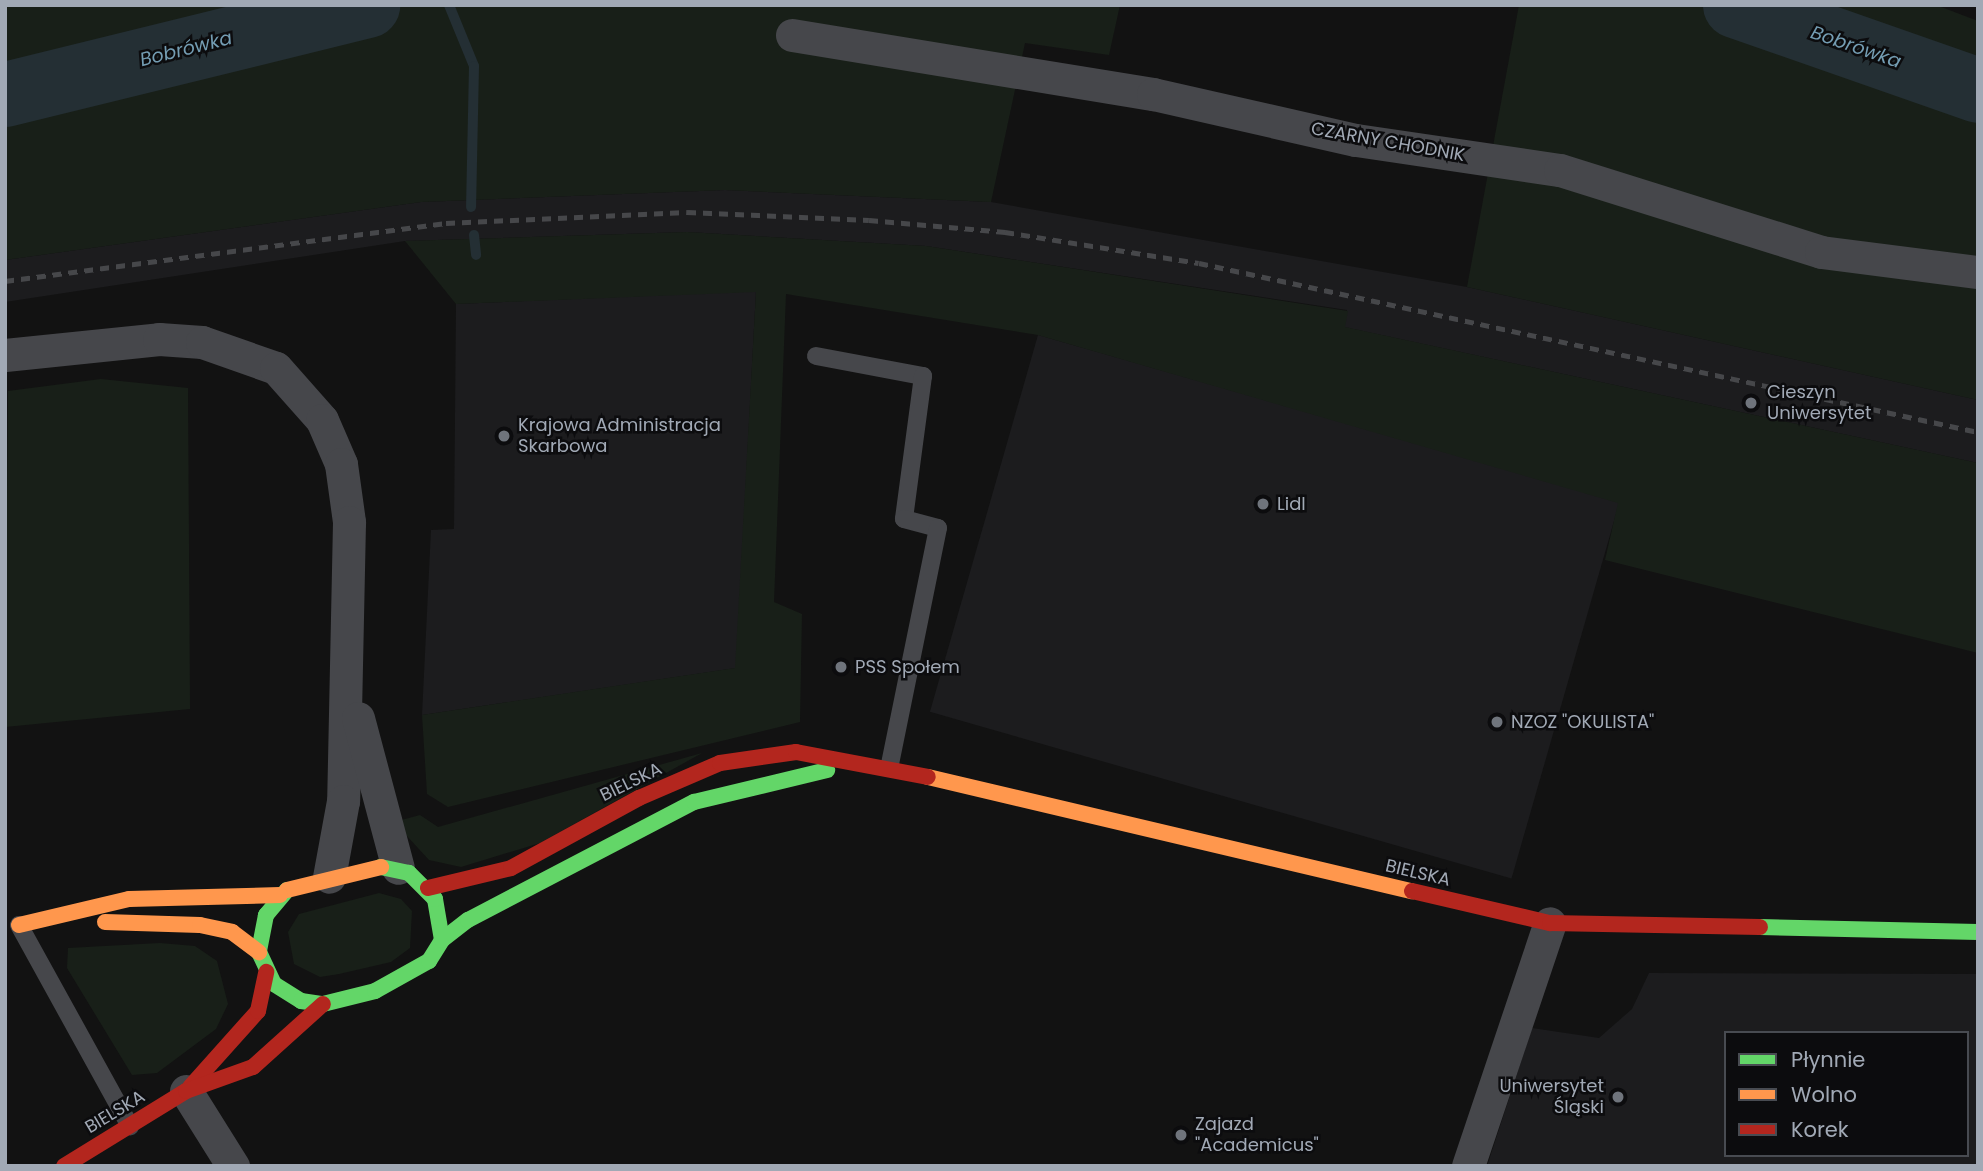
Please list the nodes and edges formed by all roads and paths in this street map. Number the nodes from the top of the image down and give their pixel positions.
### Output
1 (792, 35) dead end
2 (1978, 272) edge
3 (5, 355) edge
4 (816, 356) dead end
5 (346, 657) junction
6 (860, 764) junction
7 (889, 768) junction
8 (398, 868) junction
9 (329, 877) junction
10 (428, 887) junction
11 (280, 895) junction
12 (1550, 923) junction
13 (12, 926) edge
14 (1978, 932) edge
15 (442, 940) junction
16 (259, 952) junction
17 (266, 972) junction
18 (323, 1004) junction
19 (186, 1091) junction
20 (130, 1126) junction
21 (64, 1166) edge
22 (233, 1166) edge
23 (1468, 1166) edge

1 - 2 street, CZARNY CHODNIK
3 - 5 street
4 - 7 lane
5 - 8 street
5 - 9 street
6 - 7 street, BIELSKA
6 - 10 street, BIELSKA
6 - 15 street, BIELSKA
7 - 12 street, BIELSKA
8 - 9 street
8 - 10 street
9 - 11 street
10 - 15 street
11 - 13 street
11 - 16 street
12 - 14 street, BIELSKA
12 - 23 street
13 - 16 street
13 - 20 lane
15 - 18 street
16 - 17 street
17 - 18 street
17 - 19 street, BIELSKA
18 - 19 street, BIELSKA
19 - 20 street, BIELSKA
19 - 22 street
20 - 21 street, BIELSKA

